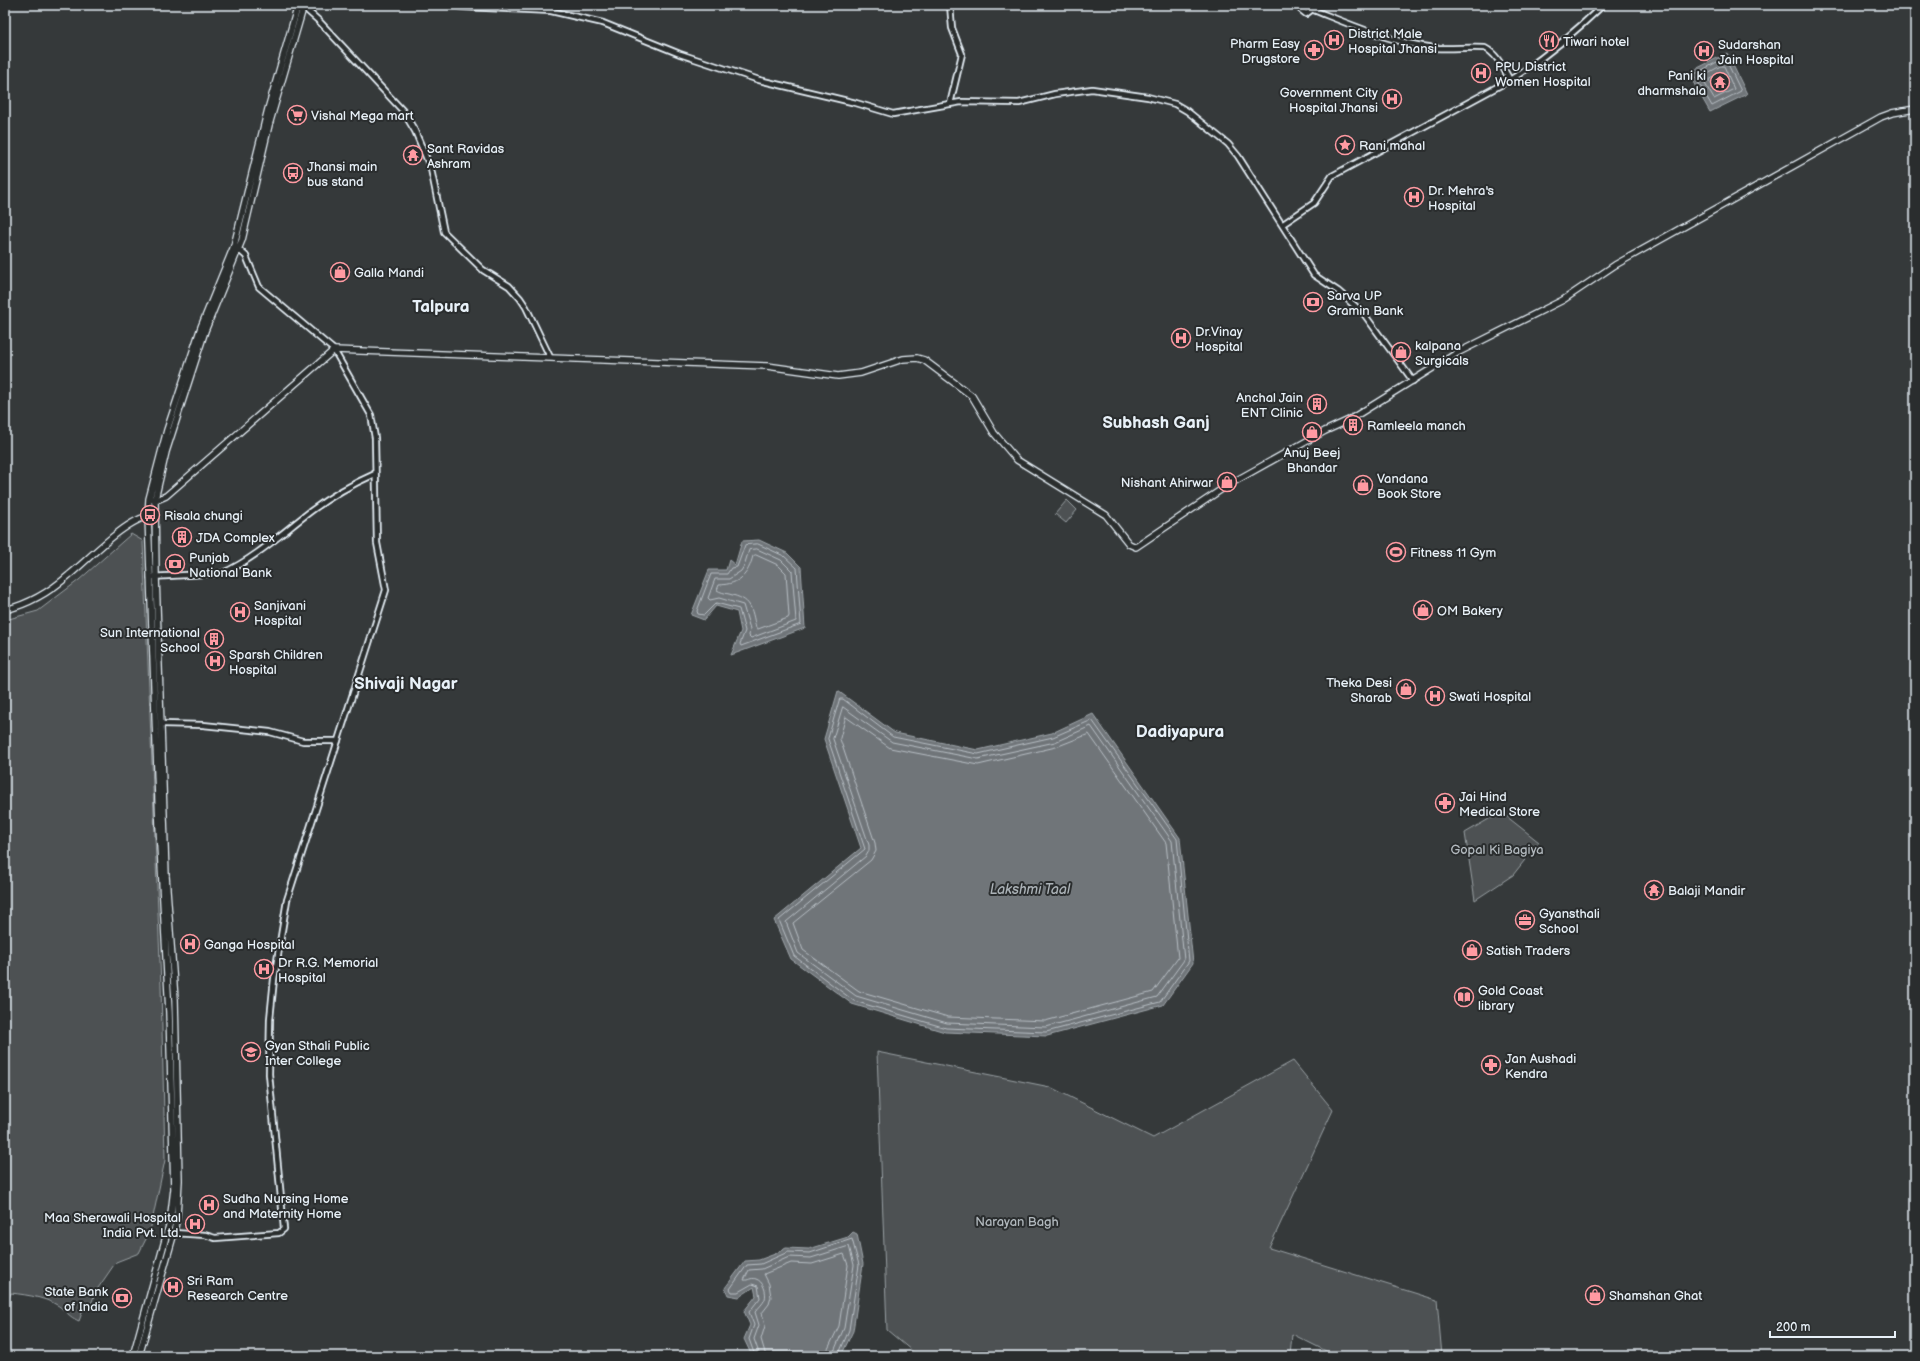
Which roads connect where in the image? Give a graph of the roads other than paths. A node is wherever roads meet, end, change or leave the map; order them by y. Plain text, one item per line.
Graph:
1 (302, 5) edge
2 (451, 5) edge
3 (950, 5) edge
4 (1302, 5) edge
5 (1603, 5) edge
6 (1310, 7) edge
7 (1510, 80) junction
8 (950, 104) junction
9 (1915, 109) edge
10 (1283, 224) junction
11 (237, 247) junction
12 (334, 350) junction
13 (550, 357) junction
14 (1413, 381) junction
15 (375, 474) junction
16 (152, 499) junction
17 (155, 515) junction
18 (148, 516) junction
19 (156, 576) junction
20 (150, 577) junction
21 (5, 610) edge
22 (162, 724) junction
23 (338, 741) junction
24 (174, 1233) junction
25 (133, 1356) edge
26 (139, 1356) edge

1 - 11 main road
1 - 13 street
2 - 8 street
3 - 8 street
4 - 6 street
5 - 7 street
6 - 7 street
7 - 10 street
8 - 10 street
9 - 14 main road
10 - 14 street
11 - 12 street
11 - 16 main road
12 - 13 main road
12 - 15 street
12 - 16 main road
13 - 14 main road
15 - 19 street
15 - 23 street
16 - 17 main road
16 - 18 main road
17 - 18 main road
17 - 19 main road
18 - 20 main road
18 - 21 main road
19 - 20 street
19 - 22 main road
20 - 25 main road
22 - 23 street
22 - 24 main road
23 - 24 street
24 - 26 main road

